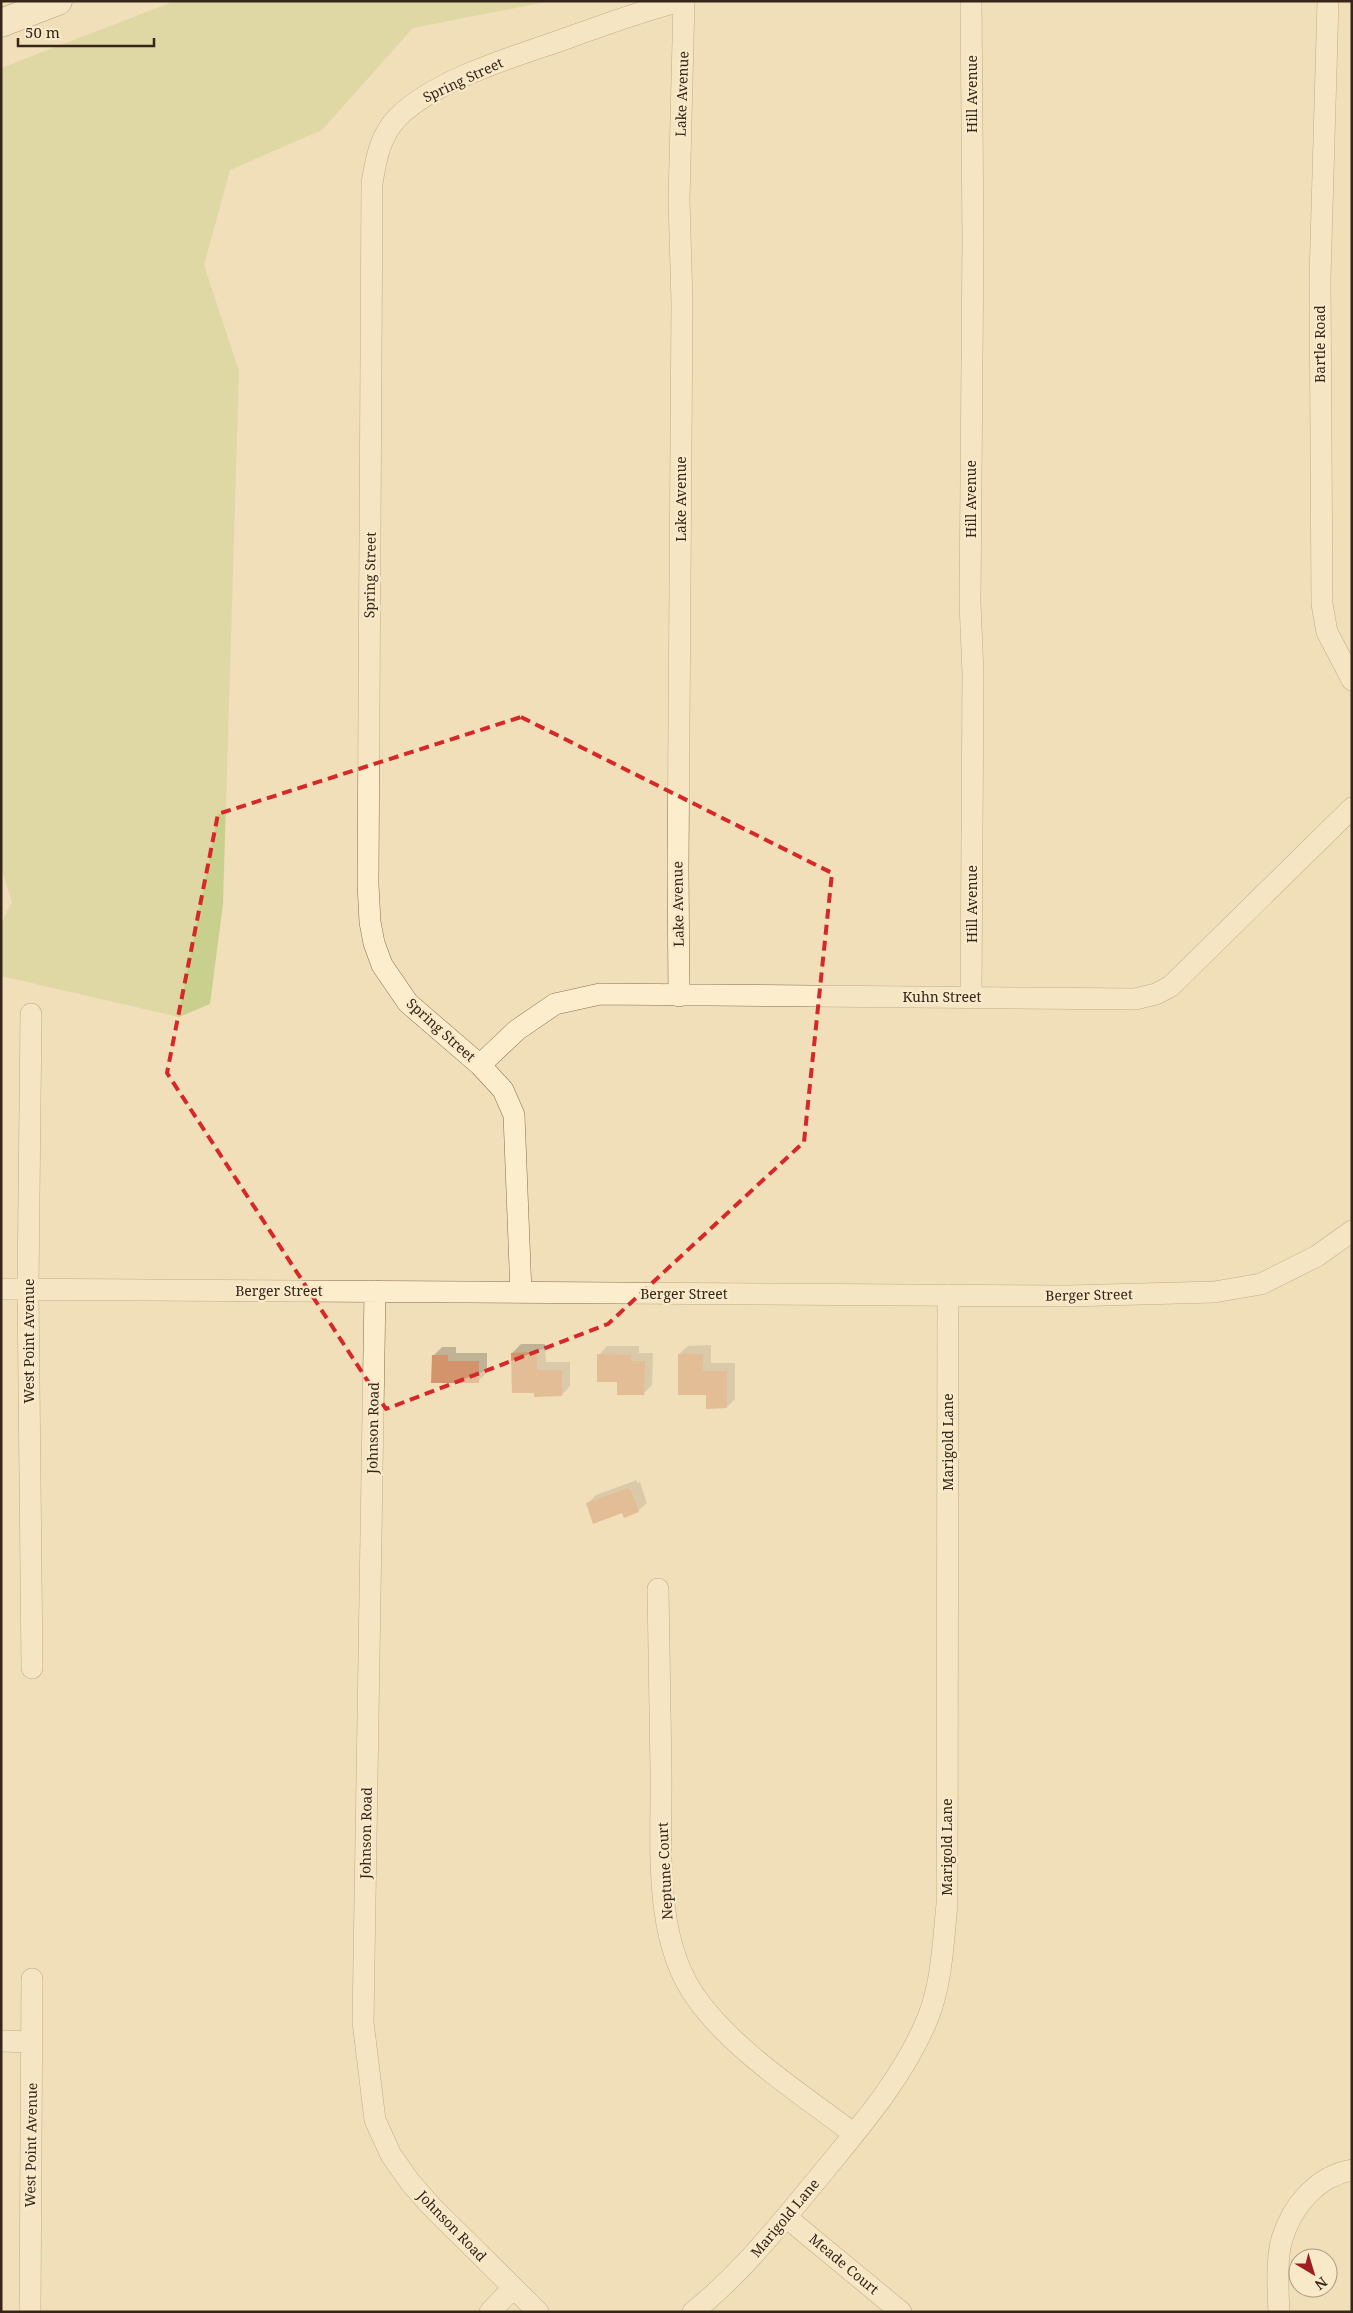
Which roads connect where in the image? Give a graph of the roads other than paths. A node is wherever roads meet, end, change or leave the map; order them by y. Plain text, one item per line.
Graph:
1 (58, 1) edge
2 (683, 1) edge
3 (971, 1) edge
4 (1328, 1) edge
5 (1, 22) edge
6 (1352, 680) edge
7 (1352, 808) edge
8 (679, 996) junction
9 (972, 997) junction
10 (31, 1014) dead end
11 (480, 1065) junction
12 (1352, 1231) edge
13 (1, 1289) edge
14 (28, 1289) junction
15 (375, 1291) junction
16 (521, 1293) junction
17 (948, 1295) junction
18 (658, 1589) dead end
19 (32, 1668) dead end
20 (32, 1979) dead end
21 (1, 2042) edge
22 (32, 2042) junction
23 (854, 2134) junction
24 (1352, 2170) edge
25 (786, 2217) junction
26 (513, 2288) junction
27 (30, 2312) edge
28 (490, 2312) edge
29 (538, 2312) edge
30 (693, 2312) edge
31 (901, 2312) edge
32 (1279, 2312) edge

1 - 5 main road
2 - 8 street, Lake Avenue
2 - 11 street, Spring Street
3 - 9 street, Hill Avenue
4 - 6 street, Bartle Road
7 - 9 street, Kuhn Street
8 - 9 street, Kuhn Street
8 - 11 street, Kuhn Street
10 - 14 street, West Point Avenue
11 - 16 street, Spring Street
12 - 17 street, Berger Street
13 - 14 street, Berger Street
14 - 15 street, Berger Street
14 - 19 street, West Point Avenue
15 - 16 street, Berger Street
15 - 26 street, Johnson Road
16 - 17 street, Berger Street
17 - 23 street, Marigold Lane
18 - 23 street, Neptune Court
20 - 22 street, West Point Avenue
21 - 22 street
22 - 27 street, West Point Avenue
23 - 25 street, Marigold Lane
24 - 32 street
25 - 30 street, Marigold Lane
25 - 31 street, Meade Court
26 - 28 street
26 - 29 street, Johnson Road

